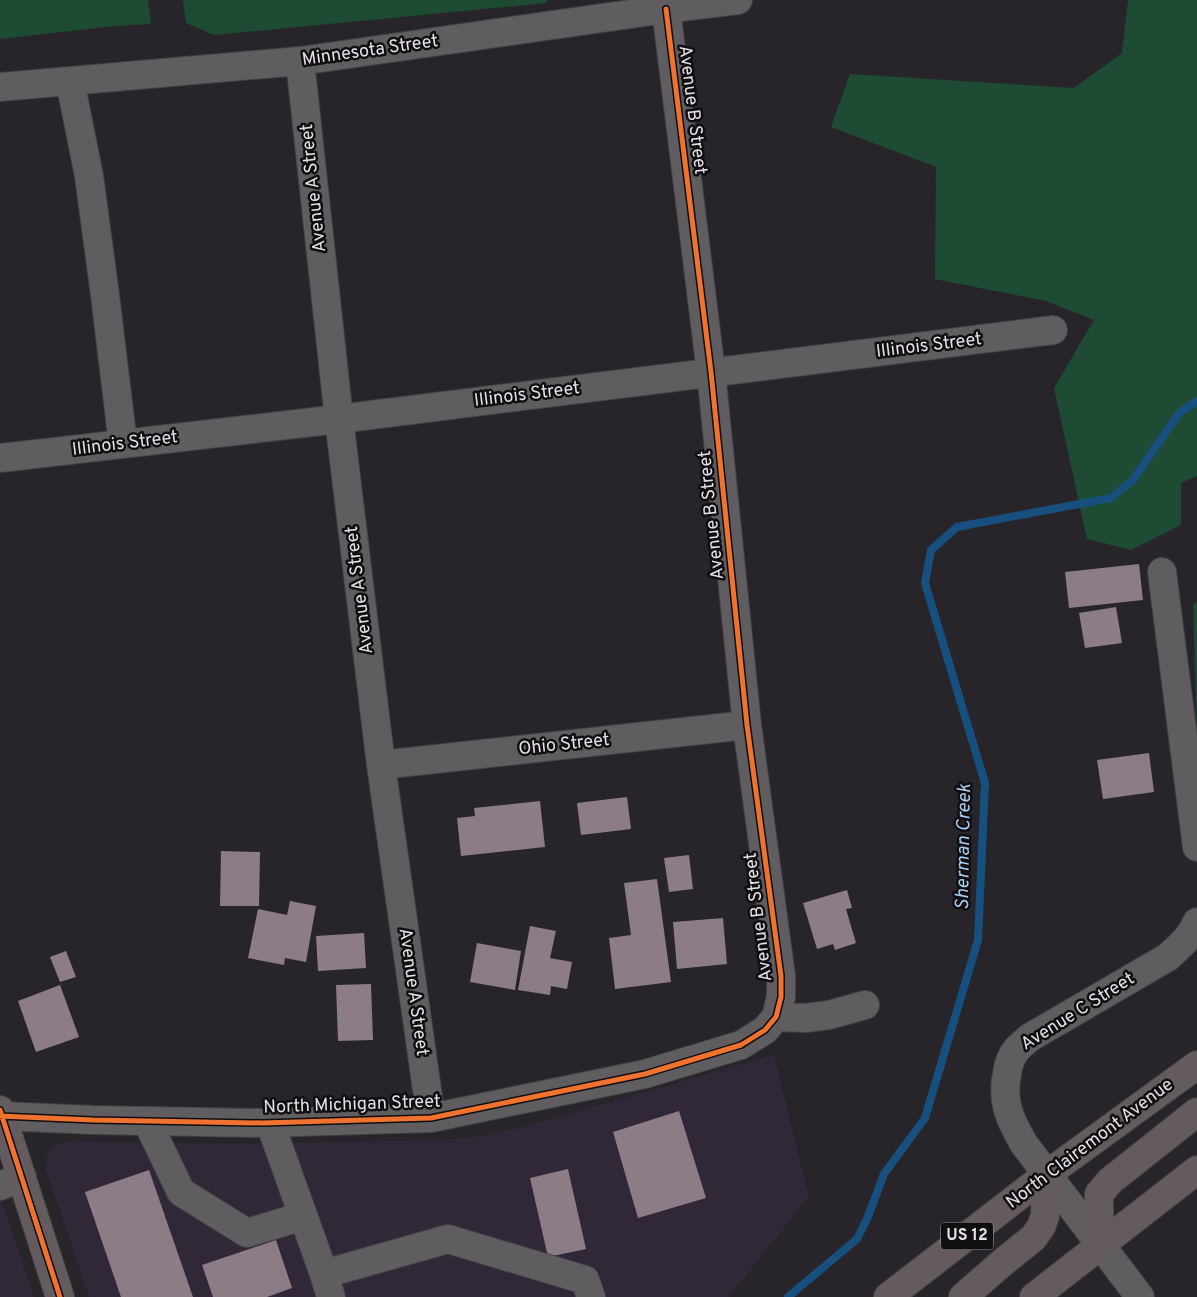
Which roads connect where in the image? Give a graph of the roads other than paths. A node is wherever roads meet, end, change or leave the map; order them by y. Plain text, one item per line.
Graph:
1 (738, 0) edge
2 (666, 9) junction
3 (300, 61) junction
4 (70, 81) junction
5 (0, 87) edge
6 (1053, 330) dead end
7 (711, 372) junction
8 (339, 419) junction
9 (123, 444) junction
10 (0, 458) edge
11 (1162, 572) dead end
12 (747, 725) junction
13 (381, 765) junction
14 (1197, 847) edge
15 (1197, 922) edge
16 (865, 1005) dead end
17 (776, 1017) junction
18 (1197, 1065) edge
19 (1197, 1112) edge
20 (1, 1114) edge
21 (431, 1118) junction
22 (147, 1121) junction
23 (270, 1123) junction
24 (1197, 1170) edge
25 (1046, 1175) junction
26 (11, 1181) edge
27 (303, 1216) junction
28 (1100, 1245) junction
29 (328, 1285) edge
30 (60, 1297) edge
31 (592, 1297) edge
32 (888, 1297) edge
33 (963, 1297) edge
34 (1034, 1297) edge
35 (1140, 1297) edge

1 - 2 street, Minnesota Street
2 - 3 street, Minnesota Street
2 - 7 street, Avenue B Street
3 - 4 street, Minnesota Street
3 - 8 street, Avenue A Street
4 - 5 street, Minnesota Street
4 - 9 street
6 - 7 street, Illinois Street
7 - 8 street, Illinois Street
7 - 12 street, Avenue B Street
8 - 9 street, Illinois Street
8 - 13 street, Avenue A Street
9 - 10 street, Illinois Street
11 - 14 street
12 - 13 street, Ohio Street
12 - 17 street, Avenue B Street
13 - 21 street, Avenue A Street
15 - 25 street, Avenue C Street
16 - 17 street
17 - 21 street, North Michigan Street
18 - 25 main road, North Clairemont Avenue / US 12
19 - 28 main road
20 - 22 street, North Michigan Street
20 - 26 main road
21 - 23 street, North Michigan Street
22 - 23 street, North Michigan Street
22 - 27 street
23 - 27 street
24 - 28 main road
25 - 28 street, Avenue C Street
25 - 32 main road, North Clairemont Avenue / US 12
25 - 33 main road
26 - 30 main road
27 - 29 street
28 - 34 main road
28 - 35 street, Avenue C Street
29 - 31 street

